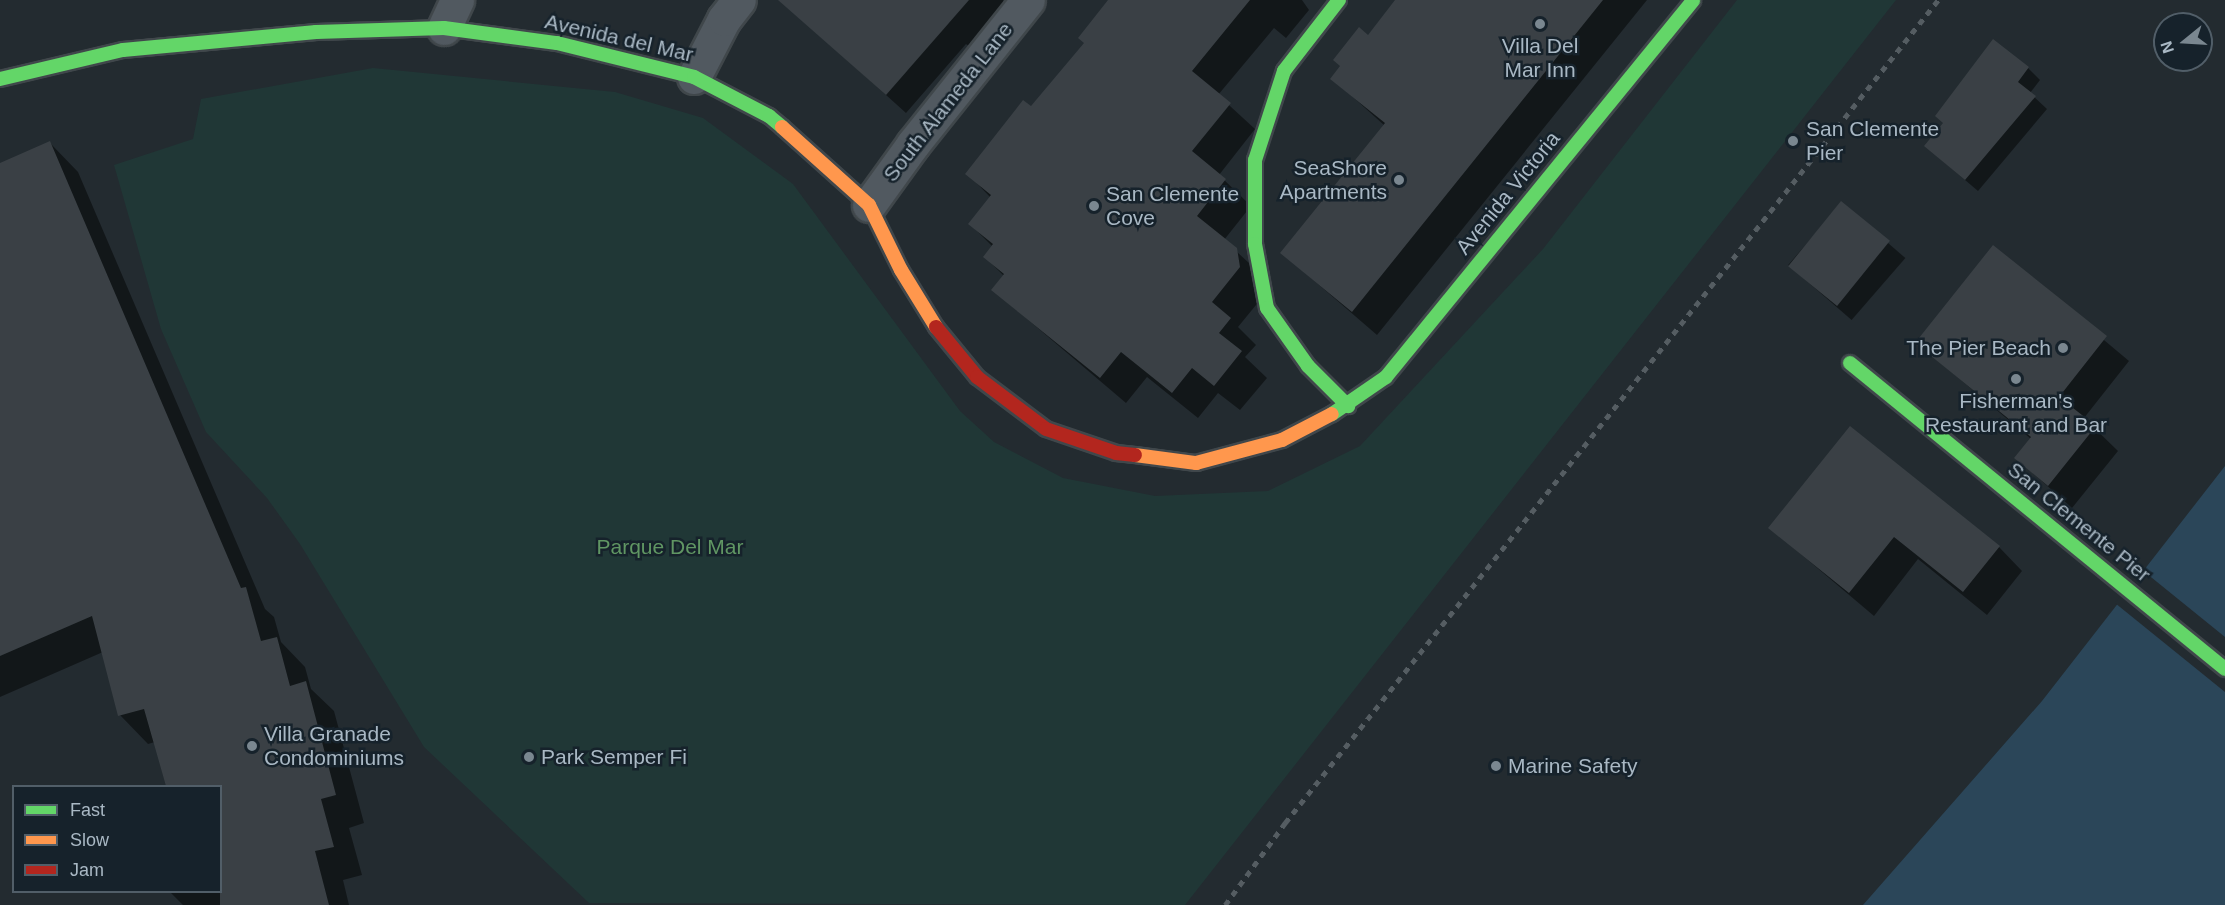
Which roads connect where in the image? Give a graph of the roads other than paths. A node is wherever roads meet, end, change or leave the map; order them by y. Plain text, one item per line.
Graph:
1 (739, 0) edge
2 (1028, 0) edge
3 (1339, 0) edge
4 (1693, 0) edge
5 (447, 9) edge
6 (694, 77) junction
7 (0, 79) edge
8 (869, 205) junction
9 (1850, 363) dead end
10 (1348, 406) junction
11 (2225, 669) edge

1 - 6 street
2 - 8 street, South Alameda Lane
3 - 10 main road
4 - 10 main road, Avenida Victoria
5 - 6 main road, Avenida del Mar
5 - 7 main road, Avenida del Mar
6 - 8 main road, Avenida del Mar
8 - 10 main road, Avenida del Mar
9 - 11 main road, San Clemente Pier

